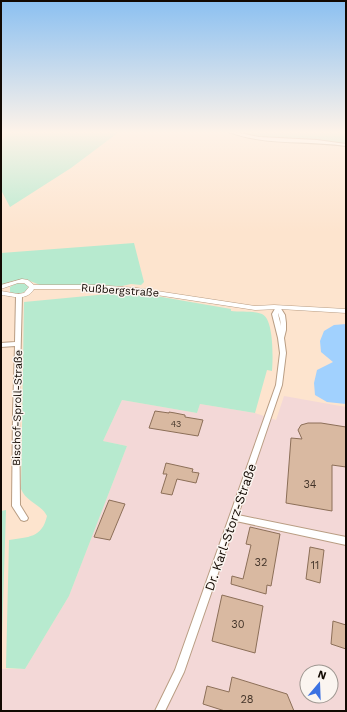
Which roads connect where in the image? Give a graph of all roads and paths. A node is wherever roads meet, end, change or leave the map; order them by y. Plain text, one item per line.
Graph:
1 (32, 287) junction
2 (4, 290) edge
3 (19, 296) junction
4 (278, 308) junction
5 (346, 311) edge
6 (18, 344) junction
7 (1, 345) edge
8 (233, 517) junction
9 (24, 518) dead end
10 (346, 541) edge
11 (160, 711) edge

1 - 2 street, Rußbergstraße
1 - 3 street
1 - 4 street, Rußbergstraße
2 - 3 street
3 - 6 street, Bischof-Sproll-Straße
4 - 5 street, Rußbergstraße
4 - 8 street, Dr. Karl-Storz-Straße
6 - 7 street
6 - 9 street, Bischof-Sproll-Straße
8 - 10 street
8 - 11 street, Dr. Karl-Storz-Straße

